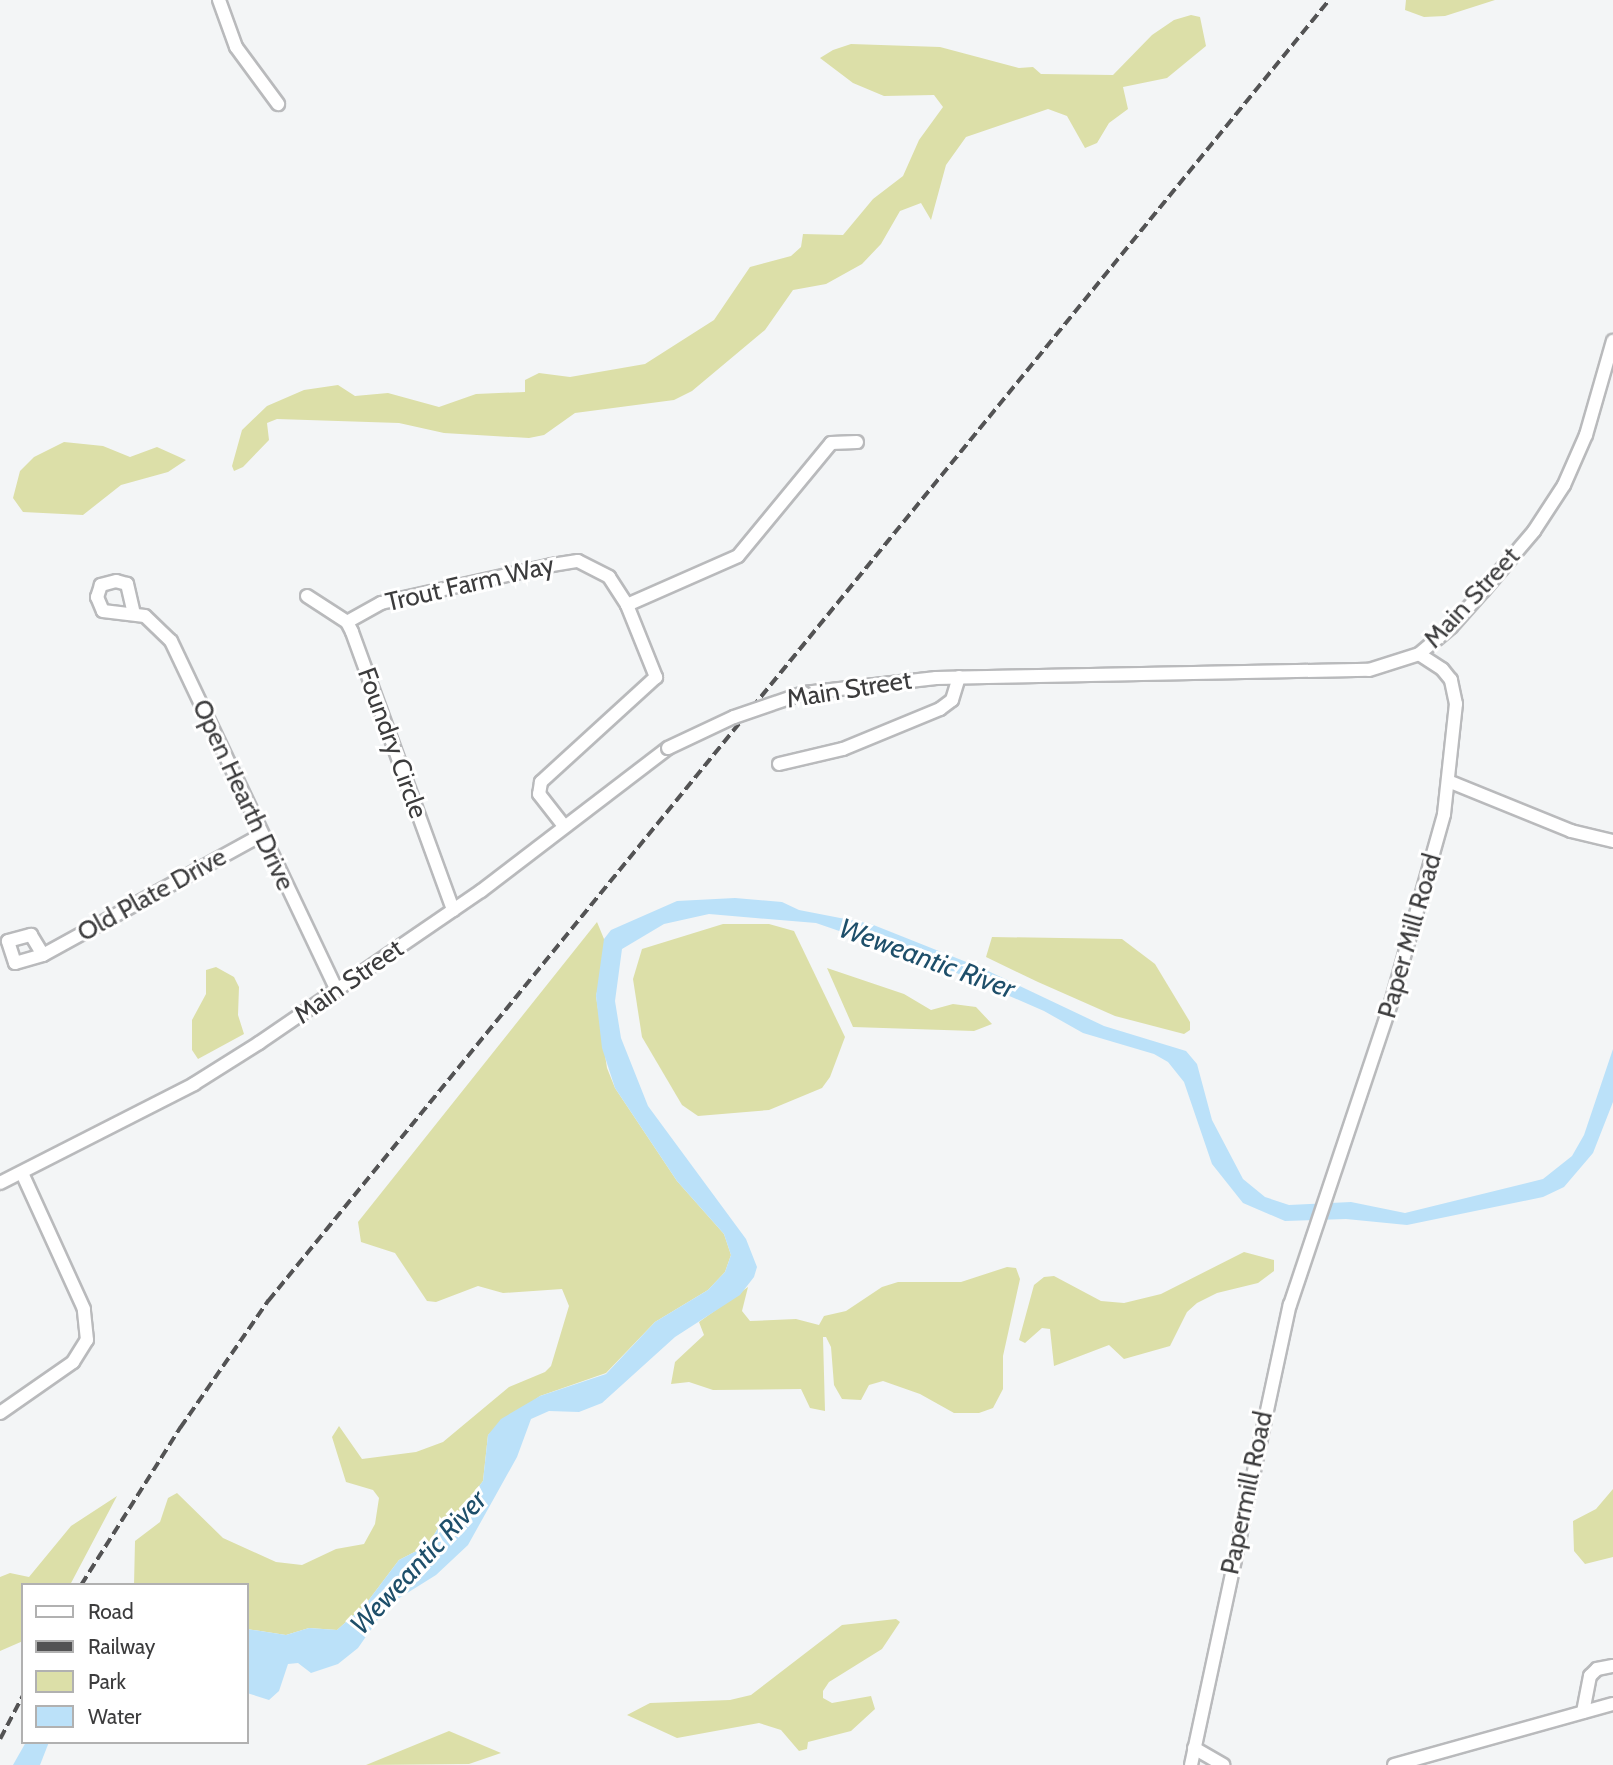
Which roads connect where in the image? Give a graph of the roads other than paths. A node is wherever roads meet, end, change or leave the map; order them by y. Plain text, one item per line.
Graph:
1 (219, 0) edge
2 (278, 104) dead end
3 (1613, 341) edge
4 (858, 442) dead end
5 (307, 596) dead end
6 (627, 605) junction
7 (135, 614) dead end
8 (347, 622) junction
9 (1419, 654) junction
10 (959, 677) junction
11 (779, 765) dead end
12 (1448, 781) junction
13 (564, 826) junction
14 (261, 835) junction
15 (1613, 841) edge
16 (453, 910) junction
17 (43, 955) dead end
18 (337, 992) junction
19 (22, 1173) junction
20 (0, 1183) edge
21 (1318, 1225) joint
22 (0, 1413) edge
23 (1613, 1666) edge
24 (1613, 1704) edge
25 (1583, 1712) junction
26 (1194, 1748) junction
27 (1191, 1765) edge
28 (1224, 1765) edge
29 (1394, 1765) edge

1 - 2 street
3 - 9 street, Main Street
4 - 6 street
5 - 8 street
6 - 8 street, Trout Farm Way
6 - 13 street, Trout Farm Way
7 - 14 street, Open Hearth Drive
8 - 16 street, Foundry Circle
9 - 10 street, Main Street
9 - 12 street, Paper Mill Road
10 - 11 street
10 - 13 street, Main Street, bridge
12 - 15 street
12 - 21 street, Paper Mill Road
13 - 16 street, Main Street
14 - 17 street, Old Plate Drive
14 - 18 street, Open Hearth Drive
16 - 18 street, Main Street
18 - 19 street, Main Street
19 - 20 street, Main Street
19 - 22 street
21 - 26 street, Papermill Road
23 - 25 street
24 - 25 street
25 - 29 street
26 - 27 street, Papermill Road
26 - 28 street

